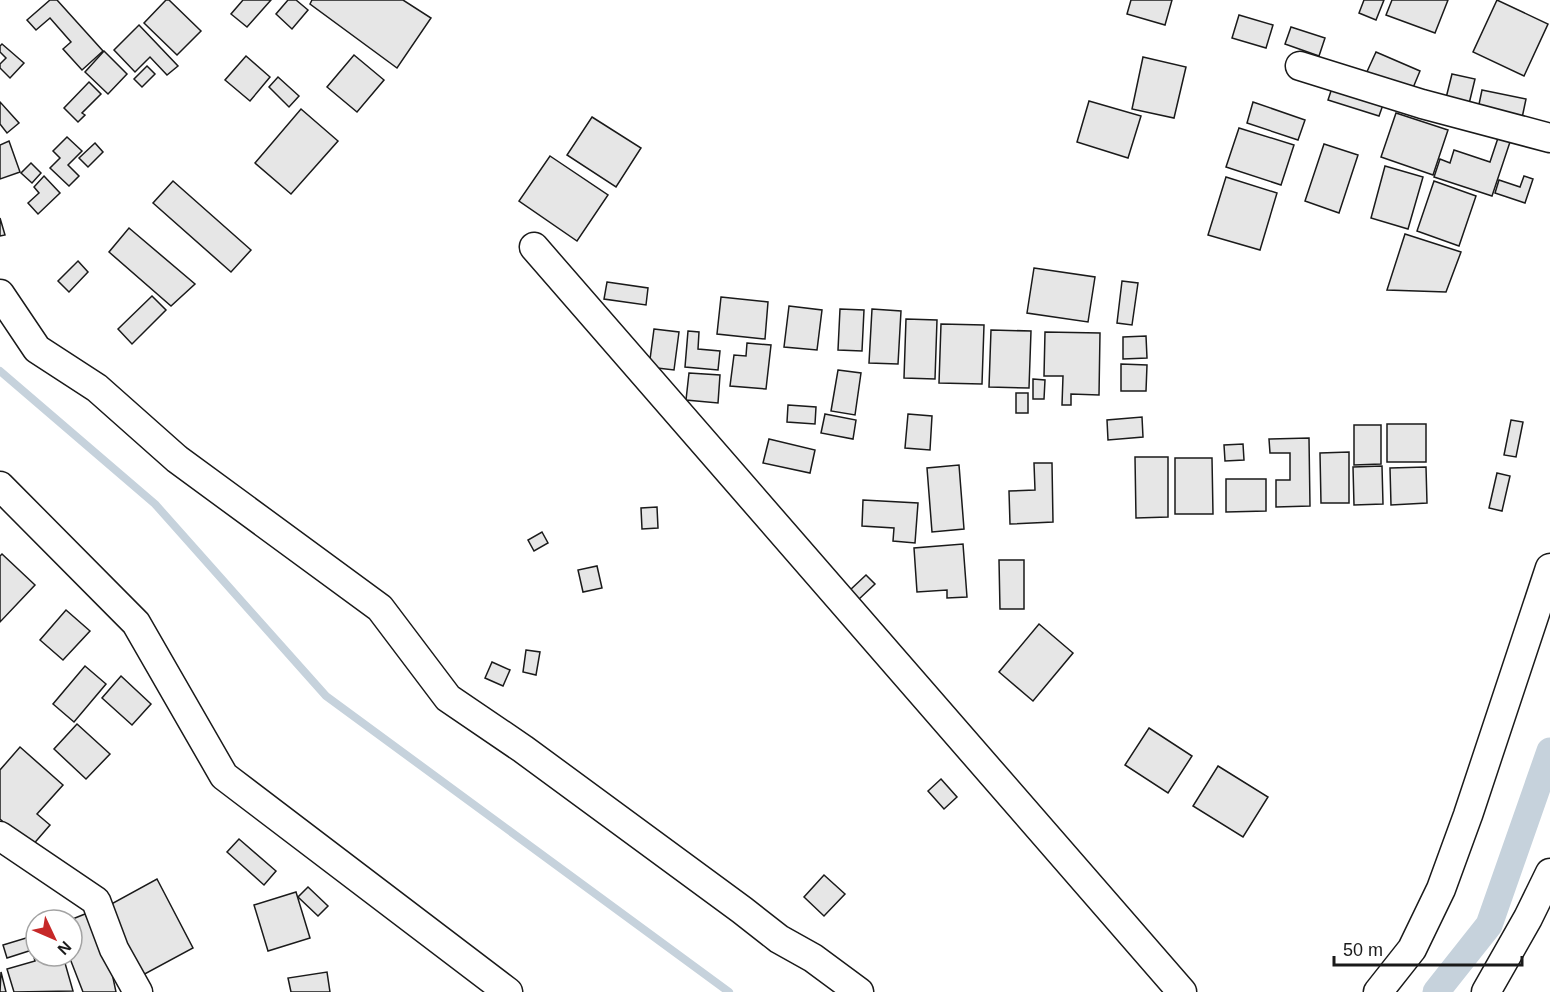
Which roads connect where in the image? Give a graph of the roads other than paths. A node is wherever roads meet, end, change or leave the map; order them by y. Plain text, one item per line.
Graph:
1 (1300, 66) dead end
2 (1550, 138) edge
3 (534, 247) dead end
4 (0, 294) edge
5 (0, 486) edge
6 (1550, 568) edge
7 (0, 836) edge
8 (1550, 873) edge
9 (138, 992) edge
10 (508, 992) edge
11 (859, 992) edge
12 (1182, 992) edge
13 (1378, 992) edge
14 (1486, 992) edge

1 - 2 street
3 - 12 street
4 - 11 street
5 - 10 street
6 - 13 street
7 - 9 street
8 - 14 street

